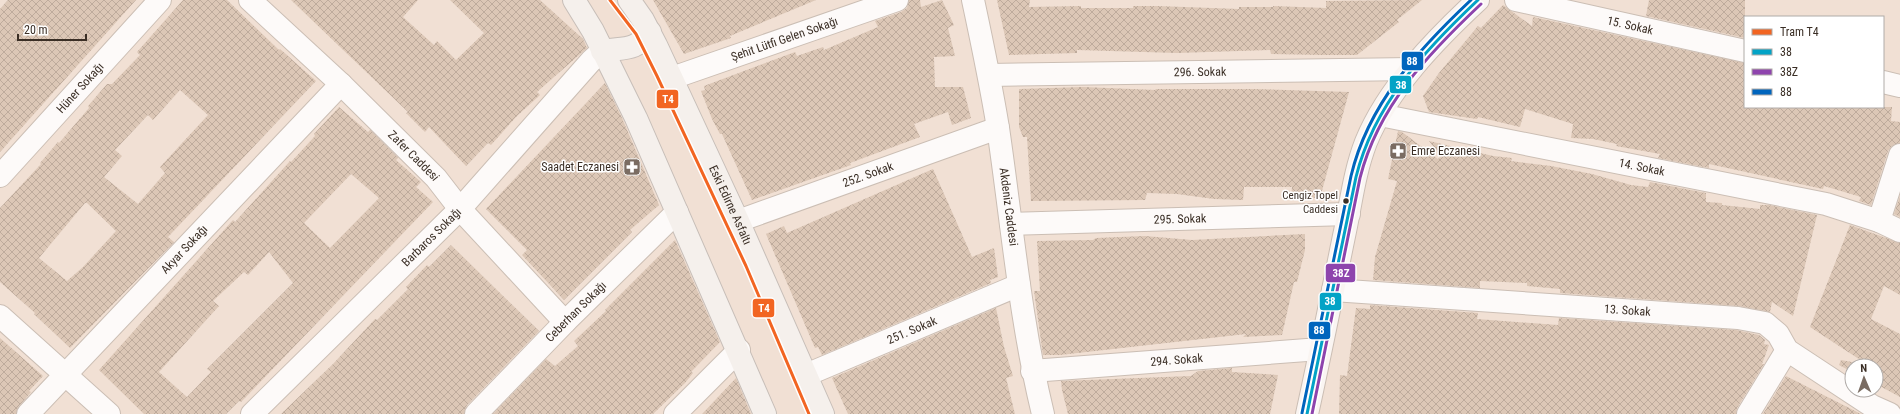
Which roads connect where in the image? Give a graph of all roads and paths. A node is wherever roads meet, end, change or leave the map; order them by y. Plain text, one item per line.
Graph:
1 (160, 0) edge
2 (250, 0) edge
3 (574, 0) edge
4 (629, 0) edge
5 (897, 0) edge
6 (973, 0) edge
7 (1478, 0) edge
8 (1516, 0) edge
9 (650, 32) junction
10 (602, 51) junction
11 (1744, 51) edge
12 (1411, 69) junction
13 (989, 76) junction
14 (672, 78) junction
15 (1884, 82) edge
16 (341, 84) junction
17 (1900, 86) edge
18 (1380, 115) junction
19 (998, 128) junction
20 (1900, 155) edge
21 (0, 176) edge
22 (460, 209) junction
23 (677, 212) junction
24 (1349, 214) junction
25 (738, 221) junction
26 (1879, 221) junction
27 (1011, 224) junction
28 (1900, 231) edge
29 (1018, 285) junction
30 (1333, 290) junction
31 (0, 316) edge
32 (565, 322) junction
33 (1320, 349) junction
34 (739, 350) junction
35 (1786, 350) junction
36 (1032, 371) junction
37 (65, 374) junction
38 (806, 375) junction
39 (28, 414) edge
40 (109, 414) edge
41 (252, 414) edge
42 (476, 414) edge
43 (675, 414) edge
44 (765, 414) edge
45 (823, 414) edge
46 (1043, 414) edge
47 (1307, 414) edge
48 (1748, 414) edge
49 (1890, 414) edge

1 - 21 street, Hüner Sokağı
2 - 16 street, Zafer Caddesi
3 - 10 main road
4 - 9 main road, Eski Edirne Asfaltı
5 - 14 street, Şehit Lütfi Gelen Sokağı
6 - 13 street, Akdeniz Caddesi
7 - 12 main road
8 - 11 street, 15. Sokak
9 - 10 main road
9 - 14 main road, Eski Edirne Asfaltı
10 - 22 street, Barbaros Sokağı
10 - 23 main road
12 - 13 street, 296. Sokak
12 - 18 main road
13 - 19 street, Akdeniz Caddesi
14 - 25 main road, Eski Edirne Asfaltı
15 - 17 street
16 - 22 street, Zafer Caddesi
16 - 37 street, Akyar Sokağı
18 - 24 main road
18 - 26 street, 14. Sokak
19 - 25 street, 252. Sokak
19 - 27 street, Akdeniz Caddesi
20 - 26 street
22 - 32 street, Zafer Caddesi
22 - 41 street, Barbaros Sokağı
23 - 32 street, Ceberhan Sokağı
23 - 34 main road
24 - 27 street, 295. Sokak
24 - 30 main road
25 - 38 main road, Eski Edirne Asfaltı
26 - 28 street, 14. Sokak
27 - 29 street, Akdeniz Caddesi
29 - 36 street, Akdeniz Caddesi
29 - 38 street, 251. Sokak
30 - 33 main road
30 - 35 street, 13. Sokak
31 - 37 street
32 - 42 street, Ceberhan Sokağı
33 - 36 street, 294. Sokak
33 - 47 main road
34 - 43 street
34 - 44 main road
35 - 48 street
35 - 49 street, 13. Sokak
36 - 46 street, Akdeniz Caddesi
37 - 39 street, Akyar Sokağı
37 - 40 street
38 - 45 main road, Eski Edirne Asfaltı

